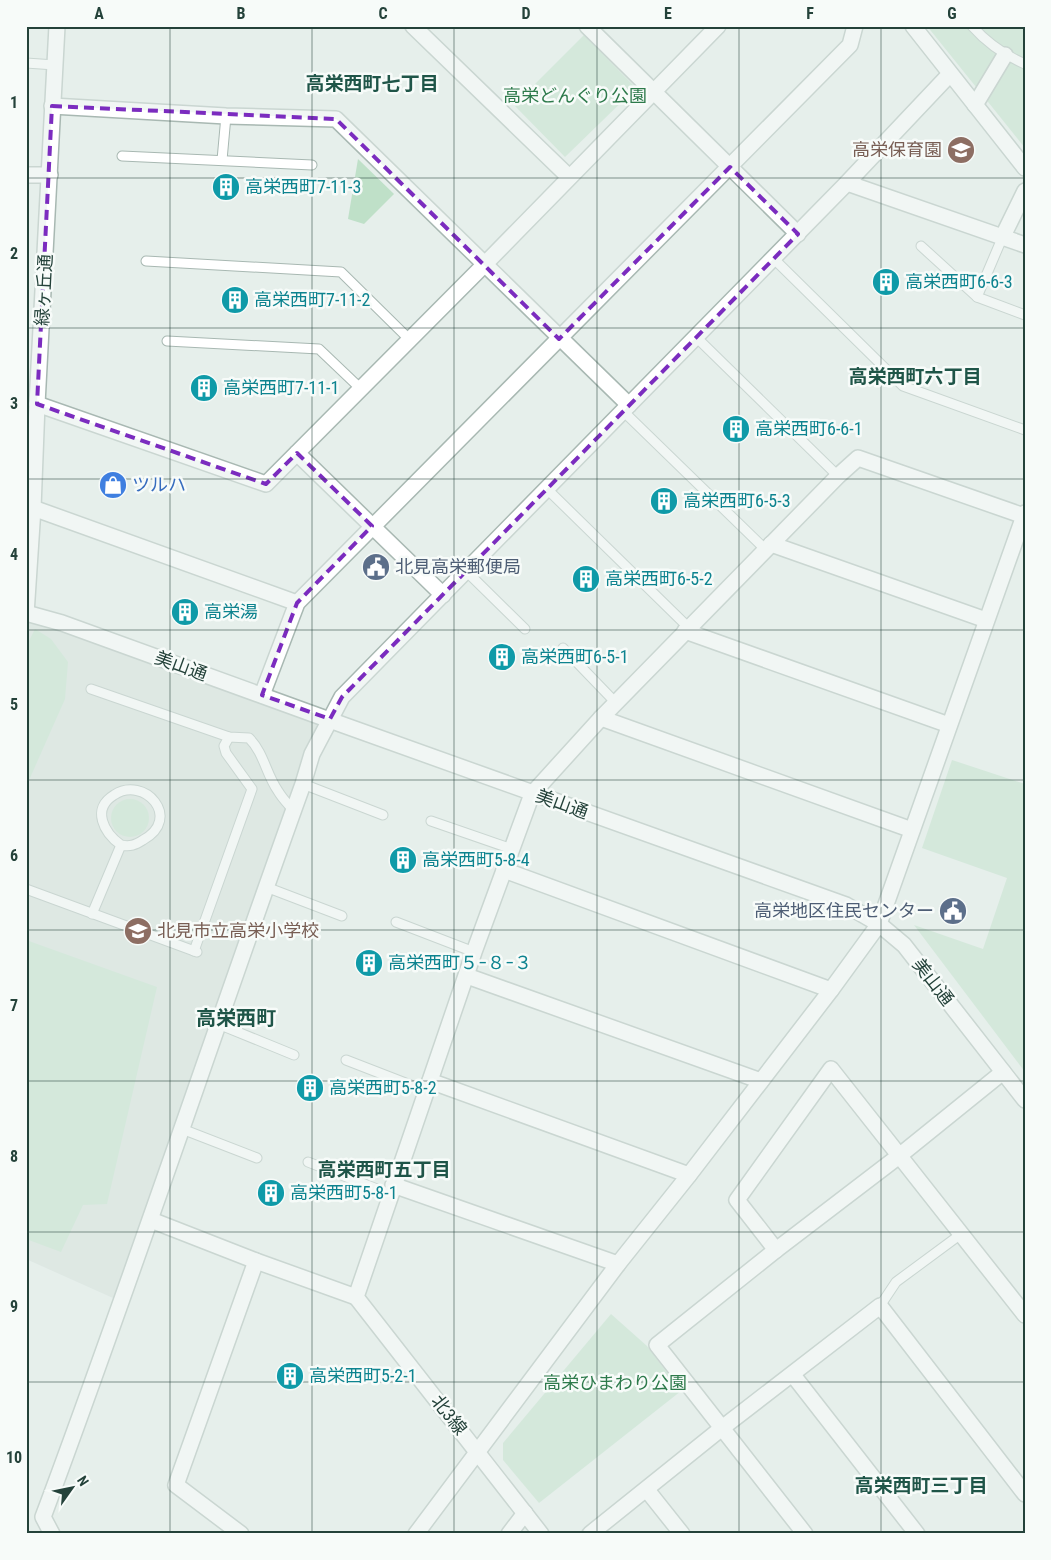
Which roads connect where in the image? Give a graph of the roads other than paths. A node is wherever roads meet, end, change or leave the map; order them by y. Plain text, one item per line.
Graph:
1 (57, 26) edge
2 (414, 26) edge
3 (587, 26) edge
4 (718, 26) edge
5 (855, 26) edge
6 (914, 26) edge
7 (972, 26) edge
8 (1005, 55) junction
9 (26, 63) edge
10 (1025, 64) edge
11 (54, 65) junction
12 (950, 74) junction
13 (653, 92) junction
14 (975, 105) junction
15 (52, 106) junction
16 (226, 116) junction
17 (122, 156) dead end
18 (222, 160) junction
19 (312, 165) dead end
20 (730, 167) junction
21 (1025, 168) edge
22 (26, 174) edge
23 (50, 175) junction
24 (570, 177) junction
25 (847, 183) junction
26 (1025, 191) edge
27 (798, 234) junction
28 (1003, 236) junction
29 (1025, 245) edge
30 (921, 246) dead end
31 (773, 258) junction
32 (146, 261) dead end
33 (485, 264) junction
34 (977, 297) junction
35 (1025, 315) edge
36 (696, 337) junction
37 (559, 339) junction
38 (410, 340) junction
39 (167, 341) dead end
40 (33, 383) edge
41 (361, 389) junction
42 (37, 404) junction
43 (626, 408) junction
44 (1025, 430) edge
45 (297, 453) junction
46 (838, 476) junction
47 (30, 480) edge
48 (547, 489) junction
49 (33, 508) junction
50 (1024, 515) edge
51 (372, 526) junction
52 (768, 547) junction
53 (466, 571) junction
54 (443, 595) junction
55 (297, 604) junction
56 (26, 613) edge
57 (986, 620) junction
58 (525, 629) dead end
59 (687, 630) junction
60 (563, 648) dead end
61 (91, 689) dead end
62 (262, 695) junction
63 (616, 703) junction
64 (601, 718) junction
65 (330, 719) junction
66 (949, 725) junction
67 (229, 737) junction
68 (303, 784) junction
69 (532, 794) junction
70 (293, 810) junction
71 (383, 816) dead end
72 (431, 821) dead end
73 (912, 830) junction
74 (121, 845) junction
75 (512, 849) junction
76 (504, 870) junction
77 (266, 887) junction
78 (26, 890) edge
79 (92, 914) junction
80 (342, 916) dead end
81 (396, 922) dead end
82 (879, 924) junction
83 (474, 952) junction
84 (467, 976) junction
85 (831, 990) junction
86 (218, 1024) junction
87 (294, 1055) dead end
88 (346, 1060) dead end
89 (1003, 1072) junction
90 (761, 1081) junction
91 (428, 1086) junction
92 (1025, 1100) edge
93 (182, 1129) junction
94 (900, 1156) junction
95 (257, 1158) dead end
96 (308, 1162) dead end
97 (689, 1175) junction
98 (392, 1189) junction
99 (151, 1220) junction
100 (961, 1234) junction
101 (776, 1250) junction
102 (256, 1261) junction
103 (618, 1264) junction
104 (356, 1297) junction
105 (880, 1306) junction
106 (1025, 1315) edge
107 (793, 1375) junction
108 (722, 1428) junction
109 (478, 1452) junction
110 (647, 1490) junction
111 (1025, 1494) edge
112 (525, 1513) junction
113 (52, 1534) edge
114 (241, 1534) edge
115 (416, 1534) edge
116 (509, 1534) edge
117 (541, 1534) edge
118 (590, 1534) edge
119 (682, 1534) edge
120 (805, 1534) edge
121 (917, 1534) edge

1 - 11 street, 緑ヶ丘通
2 - 24 street
3 - 13 street
4 - 13 street
5 - 20 street
6 - 12 street
7 - 8 lane
8 - 10 lane
8 - 14 street
9 - 11 lane
11 - 15 street, 緑ヶ丘通
12 - 14 street
12 - 25 street
13 - 20 street
13 - 24 street
14 - 21 street
15 - 16 street
15 - 23 street, 緑ヶ丘通
16 - 18 lane
16 - 33 street
17 - 18 lane
18 - 19 lane
20 - 27 street
20 - 37 street
22 - 23 street
23 - 40 street, 緑ヶ丘通
24 - 33 street
25 - 27 street
25 - 28 street
26 - 28 street
27 - 31 street
28 - 29 street
28 - 34 lane
30 - 34 lane
31 - 36 street
31 - 44 lane
32 - 38 lane
33 - 37 street
33 - 38 street
34 - 35 lane
36 - 43 street
36 - 46 lane
37 - 43 street
37 - 51 street
38 - 41 street
39 - 41 lane
40 - 42 street, 緑ヶ丘通
41 - 45 street
42 - 45 street
42 - 47 street, 緑ヶ丘通
43 - 48 street
43 - 52 lane
45 - 51 street
46 - 50 street
46 - 52 street
47 - 49 street, 緑ヶ丘通
48 - 53 street
48 - 59 lane
49 - 55 street
49 - 56 street, 緑ヶ丘通
50 - 57 street
51 - 54 street
51 - 55 street
52 - 57 street
52 - 59 street
53 - 54 street
53 - 58 lane
54 - 65 street
55 - 62 street
56 - 62 street, 美山通
57 - 66 street
59 - 63 street
59 - 66 street
60 - 63 lane
61 - 67 lane
62 - 65 street, 美山通
63 - 64 street
64 - 69 street
64 - 73 street
65 - 68 street
65 - 69 street, 美山通
66 - 73 street
67 - 70 lane
67 - 79 lane
68 - 70 street
68 - 71 lane
69 - 75 street
69 - 82 street, 美山通
70 - 77 street
72 - 75 lane
73 - 82 street
74 - 74 lane
74 - 79 lane
75 - 76 street
76 - 83 street
76 - 85 street
77 - 80 lane
77 - 86 street
78 - 79 lane
81 - 83 lane
82 - 85 street
82 - 89 street, 美山通
83 - 84 street
84 - 90 street
84 - 91 street
85 - 90 street
86 - 87 lane
86 - 93 street
88 - 91 lane
89 - 92 street, 美山通
89 - 94 street
90 - 97 street
91 - 97 street
91 - 98 street
93 - 95 lane
93 - 99 street
94 - 100 street
94 - 101 street
94 - 101 street
96 - 98 lane
97 - 103 street
98 - 103 street
98 - 104 street
99 - 102 street
99 - 113 street
100 - 105 lane
100 - 106 street
101 - 108 street
102 - 104 street
102 - 114 street
103 - 109 street
104 - 109 street, 北3線
105 - 107 street
105 - 111 street
107 - 108 street
107 - 121 street
108 - 110 street
108 - 120 street
109 - 112 street, 北3線
109 - 115 street
110 - 118 street
110 - 119 street
112 - 116 street
112 - 117 street, 北3線

